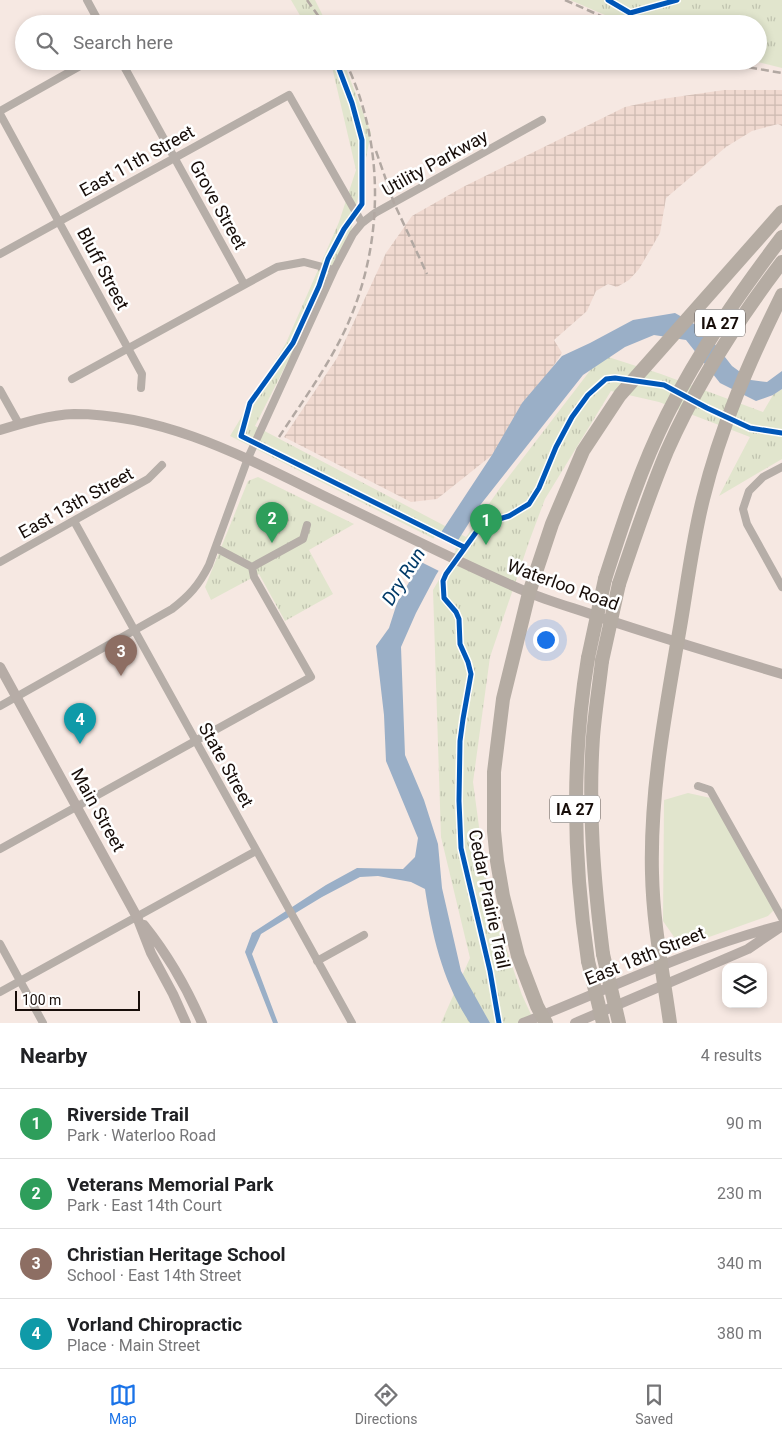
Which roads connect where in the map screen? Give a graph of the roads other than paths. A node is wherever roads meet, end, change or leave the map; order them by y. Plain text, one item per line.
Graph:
1 (87, 0) edge
2 (95, 15) edge
3 (74, 70) edge
4 (126, 70) edge
5 (0, 113) edge
6 (542, 120) dead end
7 (175, 158) junction
8 (782, 212) edge
9 (60, 221) junction
10 (362, 223) junction
11 (782, 237) edge
12 (0, 254) edge
13 (782, 262) edge
14 (334, 270) junction
15 (244, 284) junction
16 (782, 295) edge
17 (128, 348) junction
18 (72, 380) dead end
19 (141, 388) dead end
20 (0, 390) edge
21 (19, 424) junction
22 (0, 430) edge
23 (248, 458) junction
24 (162, 465) dead end
25 (782, 466) edge
26 (74, 521) junction
27 (307, 525) dead end
28 (216, 548) junction
29 (0, 562) edge
30 (252, 567) junction
31 (782, 587) edge
32 (529, 593) junction
33 (134, 630) junction
34 (677, 643) junction
35 (0, 667) edge
36 (782, 674) edge
37 (16, 697) junction
38 (0, 706) edge
39 (195, 741) junction
40 (698, 786) dead end
41 (77, 807) junction
42 (0, 849) edge
43 (256, 851) junction
44 (138, 917) junction
45 (782, 918) edge
46 (782, 926) edge
47 (364, 935) dead end
48 (0, 944) edge
49 (318, 961) junction
50 (661, 965) junction
51 (20, 981) junction
52 (664, 985) junction
53 (0, 992) edge
54 (544, 1019) edge
55 (43, 1023) edge
56 (186, 1023) edge
57 (202, 1023) edge
58 (352, 1023) edge
59 (523, 1023) edge
60 (575, 1023) edge
61 (603, 1023) edge
62 (619, 1023) edge
63 (670, 1023) edge

1 - 2 street
3 - 5 street
4 - 7 street, Grove Street
5 - 9 street, Bluff Street
6 - 10 street, Utility Parkway
7 - 9 street, East 11th Street
7 - 10 street, East 11th Street
7 - 15 street, Grove Street
8 - 32 highway
9 - 12 street, East 11th Street
9 - 17 street, Bluff Street
10 - 14 street, Utility Parkway
11 - 61 highway, IA 27, bridge
13 - 62 highway, IA 27, bridge
14 - 15 street
14 - 23 street, Utility Parkway
15 - 17 street
16 - 34 highway
17 - 18 street
17 - 19 street, Bluff Street
20 - 21 street
21 - 22 main road, Waterloo Road
21 - 23 main road, Waterloo Road
23 - 28 street, Utility Parkway
23 - 32 main road, Waterloo Road
24 - 26 street, East 13th Street
25 - 31 street
26 - 29 street, East 13th Street
26 - 33 street, State Street
27 - 30 street
28 - 30 street
28 - 33 street, Utility Parkway
30 - 39 street
32 - 34 main road, Waterloo Road
32 - 54 highway
33 - 37 street, Utility Parkway
33 - 39 street, State Street
34 - 36 main road, Waterloo Road
34 - 50 highway
35 - 37 main road, Main Street
37 - 38 street, Utility Parkway
37 - 41 main road, Main Street
39 - 41 street
39 - 43 street, State Street
40 - 45 street
41 - 42 street
41 - 44 main road, Main Street
43 - 44 street
43 - 49 street, State Street
44 - 51 street
44 - 56 main road, Main Street
44 - 57 main road, Main Street
46 - 50 main road, East 18th Street
46 - 52 main road, East 18th Street
47 - 49 street
48 - 51 street
49 - 58 street, State Street
50 - 52 highway
50 - 54 main road, East 18th Street
51 - 53 street
51 - 55 street
52 - 60 main road, East 18th Street
52 - 63 highway
54 - 59 main road, East 18th Street

